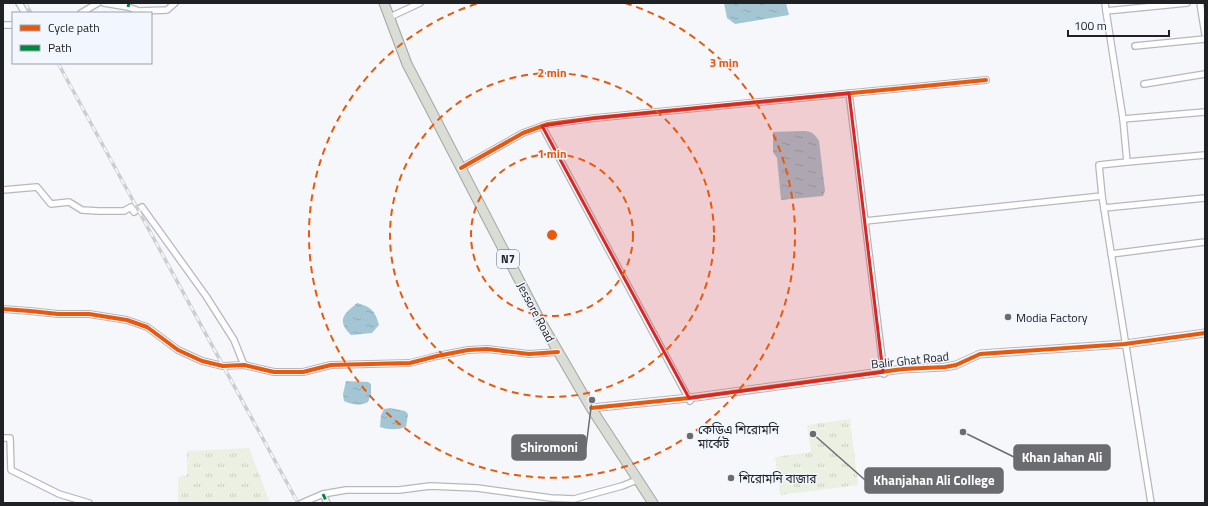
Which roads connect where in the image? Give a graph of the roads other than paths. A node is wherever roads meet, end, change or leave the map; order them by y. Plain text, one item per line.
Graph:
1 (19, 3) edge
2 (98, 3) edge
3 (104, 3) edge
4 (175, 3) edge
5 (384, 3) edge
6 (420, 3) edge
7 (1105, 3) edge
8 (1187, 3) edge
9 (1200, 3) edge
10 (128, 5) edge
11 (1106, 11) junction
12 (24, 12) edge
13 (83, 12) edge
14 (390, 17) junction
15 (1205, 32) edge
16 (1205, 39) edge
17 (1135, 46) dead end
18 (1205, 74) edge
19 (986, 80) dead end
20 (1144, 84) dead end
21 (849, 93) junction
22 (1205, 112) edge
23 (1123, 119) junction
24 (542, 126) junction
25 (1205, 155) edge
26 (1127, 162) junction
27 (462, 168) junction
28 (3, 190) edge
29 (1102, 196) junction
30 (1205, 198) edge
31 (1104, 208) junction
32 (865, 221) junction
33 (1205, 242) edge
34 (1111, 254) junction
35 (3, 309) edge
36 (1205, 335) edge
37 (1125, 345) junction
38 (558, 352) junction
39 (244, 365) junction
40 (883, 373) junction
41 (689, 399) junction
42 (592, 409) junction
43 (3, 438) edge
44 (637, 480) junction
45 (323, 494) junction
46 (89, 503) edge
47 (302, 503) edge
48 (327, 503) edge
49 (654, 503) edge
50 (1151, 503) edge

1 - 12 street
2 - 13 street
3 - 10 street
4 - 10 street
5 - 14 highway, Jessore Road / N7
6 - 14 street
7 - 11 street
8 - 11 street
9 - 15 street
11 - 23 street
14 - 27 highway, Jessore Road / N7
16 - 17 street
18 - 20 street
19 - 21 street
21 - 24 street
21 - 32 street
22 - 23 street
23 - 26 street
24 - 27 street
24 - 41 street
25 - 26 street
26 - 29 street
27 - 38 highway, Jessore Road / N7
28 - 39 street
29 - 31 street
29 - 32 street
30 - 31 street
31 - 34 street
32 - 40 street
33 - 34 street
34 - 37 street
35 - 39 street
36 - 37 street, Balir Ghat Road
37 - 40 street, Balir Ghat Road
37 - 50 street
38 - 39 street
38 - 42 highway, Jessore Road / N7
40 - 41 street, Balir Ghat Road
41 - 42 street, Balir Ghat Road
42 - 44 highway, Jessore Road / N7
43 - 46 street
44 - 45 street
44 - 49 highway, Jessore Road / N7
45 - 47 street
45 - 48 street

